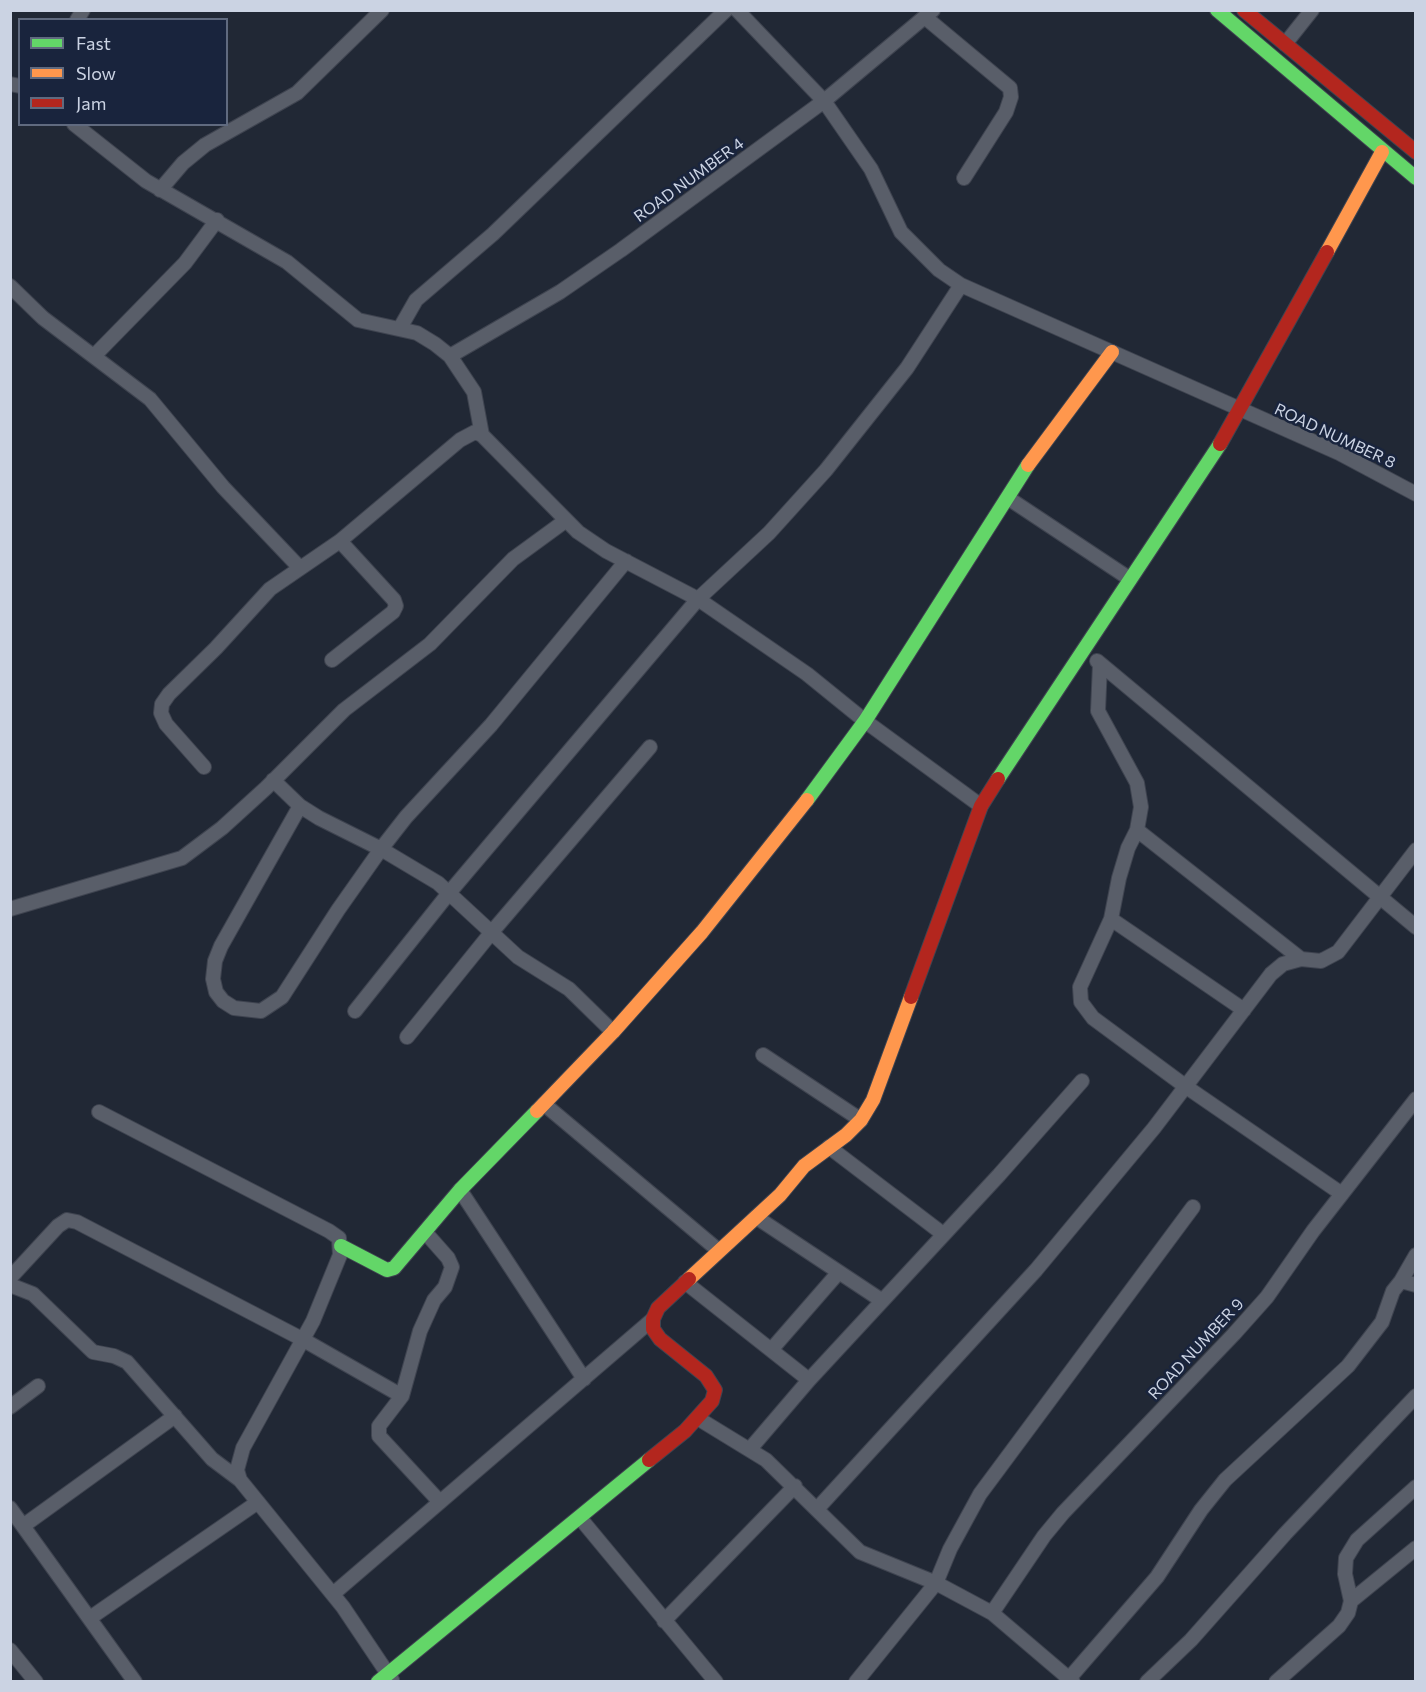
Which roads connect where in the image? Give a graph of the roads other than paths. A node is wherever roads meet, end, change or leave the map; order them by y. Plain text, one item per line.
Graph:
1 (382, 10) edge
2 (726, 10) edge
3 (737, 10) edge
4 (1217, 10) edge
5 (1244, 10) edge
6 (1312, 10) edge
7 (930, 14) edge
8 (1285, 44) junction
9 (825, 101) junction
10 (77, 126) edge
11 (1382, 152) junction
12 (1416, 152) edge
13 (964, 178) dead end
14 (1416, 178) edge
15 (160, 190) junction
16 (217, 220) junction
17 (961, 285) junction
18 (10, 286) edge
19 (400, 328) junction
20 (1112, 352) junction
21 (94, 356) junction
22 (450, 356) junction
23 (1239, 411) junction
24 (482, 435) junction
25 (1416, 494) edge
26 (1008, 498) junction
27 (566, 521) junction
28 (340, 541) junction
29 (626, 561) junction
30 (300, 568) junction
31 (1130, 579) junction
32 (698, 599) junction
33 (1083, 650) junction
34 (332, 660) dead end
35 (1100, 664) junction
36 (865, 721) junction
37 (650, 747) dead end
38 (204, 766) dead end
39 (273, 780) junction
40 (300, 806) junction
41 (981, 806) junction
42 (1137, 830) junction
43 (381, 849) junction
44 (1416, 850) edge
45 (449, 893) junction
46 (1378, 898) junction
47 (10, 909) edge
48 (1111, 919) junction
49 (1416, 927) edge
50 (491, 933) junction
51 (1301, 959) junction
52 (1244, 1010) junction
53 (355, 1011) dead end
54 (613, 1032) junction
55 (407, 1037) dead end
56 (763, 1055) dead end
57 (1082, 1081) dead end
58 (1185, 1086) junction
59 (1416, 1099) edge
60 (544, 1104) junction
61 (99, 1112) dead end
62 (861, 1120) junction
63 (828, 1147) junction
64 (460, 1190) junction
65 (1342, 1194) junction
66 (1193, 1207) dead end
67 (756, 1217) junction
68 (425, 1232) junction
69 (943, 1234) junction
70 (341, 1246) junction
71 (718, 1250) junction
72 (1416, 1255) edge
73 (839, 1272) junction
74 (10, 1278) edge
75 (1401, 1281) junction
76 (685, 1282) junction
77 (10, 1285) edge
78 (1416, 1285) edge
79 (881, 1300) junction
80 (653, 1319) junction
81 (302, 1339) junction
82 (771, 1350) junction
83 (584, 1378) junction
84 (809, 1380) junction
85 (38, 1386) dead end
86 (402, 1396) junction
87 (1416, 1396) edge
88 (10, 1407) edge
89 (175, 1416) junction
90 (699, 1419) junction
91 (750, 1449) junction
92 (240, 1480) junction
93 (795, 1486) junction
94 (1416, 1487) edge
95 (440, 1502) junction
96 (258, 1503) junction
97 (10, 1508) edge
98 (817, 1509) junction
99 (579, 1518) junction
100 (23, 1526) junction
101 (1416, 1548) edge
102 (936, 1583) junction
103 (333, 1594) junction
104 (1351, 1601) junction
105 (992, 1613) junction
106 (90, 1618) junction
107 (664, 1621) junction
108 (10, 1650) edge
109 (387, 1679) edge
110 (1069, 1680) edge
111 (36, 1682) edge
112 (135, 1682) edge
113 (716, 1682) edge
114 (856, 1682) edge
115 (1147, 1682) edge
116 (1276, 1682) edge

1 - 15 street
2 - 19 street
3 - 9 street, ROAD NUMBER 8
4 - 11 main road
5 - 8 main road
6 - 8 street
7 - 9 street, ROAD NUMBER 4
7 - 13 street
8 - 12 main road
9 - 17 street, ROAD NUMBER 8
9 - 22 street, ROAD NUMBER 4
10 - 15 street
11 - 14 main road
11 - 23 main road
15 - 16 street
16 - 19 street
16 - 21 street
17 - 20 street, ROAD NUMBER 8
17 - 32 street
18 - 21 street
19 - 22 street
20 - 23 street, ROAD NUMBER 8
20 - 26 main road
21 - 30 street
22 - 24 street
23 - 25 street, ROAD NUMBER 8
23 - 31 main road
24 - 27 street
24 - 28 street
26 - 31 street
26 - 36 main road
27 - 29 street
27 - 39 street
28 - 30 street
28 - 34 street
29 - 32 street
29 - 43 street
30 - 38 street
31 - 33 main road
32 - 36 street
32 - 45 street
33 - 35 street
33 - 41 main road
35 - 42 street
35 - 46 street
36 - 41 street
36 - 54 main road
37 - 50 street
39 - 40 street
39 - 47 street
40 - 43 street
40 - 43 street
41 - 62 main road
42 - 48 street
42 - 51 street
43 - 45 street
44 - 46 street
45 - 50 street
45 - 53 street
46 - 49 street
46 - 51 street
48 - 52 street
48 - 58 street
50 - 54 street
50 - 55 street
51 - 52 street
52 - 58 street
54 - 60 main road
56 - 62 street
57 - 69 street
58 - 65 street
58 - 98 street
59 - 65 street, ROAD NUMBER 9
60 - 64 main road
60 - 71 street
61 - 70 street
62 - 63 main road
63 - 67 main road
63 - 69 street
64 - 68 main road
64 - 83 street
65 - 105 street, ROAD NUMBER 9
66 - 102 street
67 - 71 main road
67 - 73 street
68 - 70 main road
68 - 86 street
69 - 79 street
70 - 81 street
71 - 76 main road
72 - 75 street
73 - 79 street
73 - 82 street
74 - 81 street
75 - 78 street
75 - 110 street
76 - 80 main road
76 - 82 street
77 - 89 street
79 - 84 street
80 - 83 street
80 - 90 main road
81 - 86 street
81 - 92 street
82 - 84 street
83 - 95 street
84 - 91 street
85 - 88 street
86 - 95 street
87 - 115 street
89 - 92 street
89 - 100 street
90 - 91 street
90 - 99 main road
91 - 93 street
92 - 96 street
93 - 98 street
93 - 107 street
94 - 104 street
95 - 103 street
96 - 103 street
96 - 106 street
97 - 100 street
98 - 102 street
99 - 107 street
99 - 109 main road
100 - 106 street
101 - 104 street
102 - 105 street
102 - 114 street
103 - 109 street
104 - 116 street
105 - 110 street
106 - 112 street
107 - 113 street
108 - 111 street

